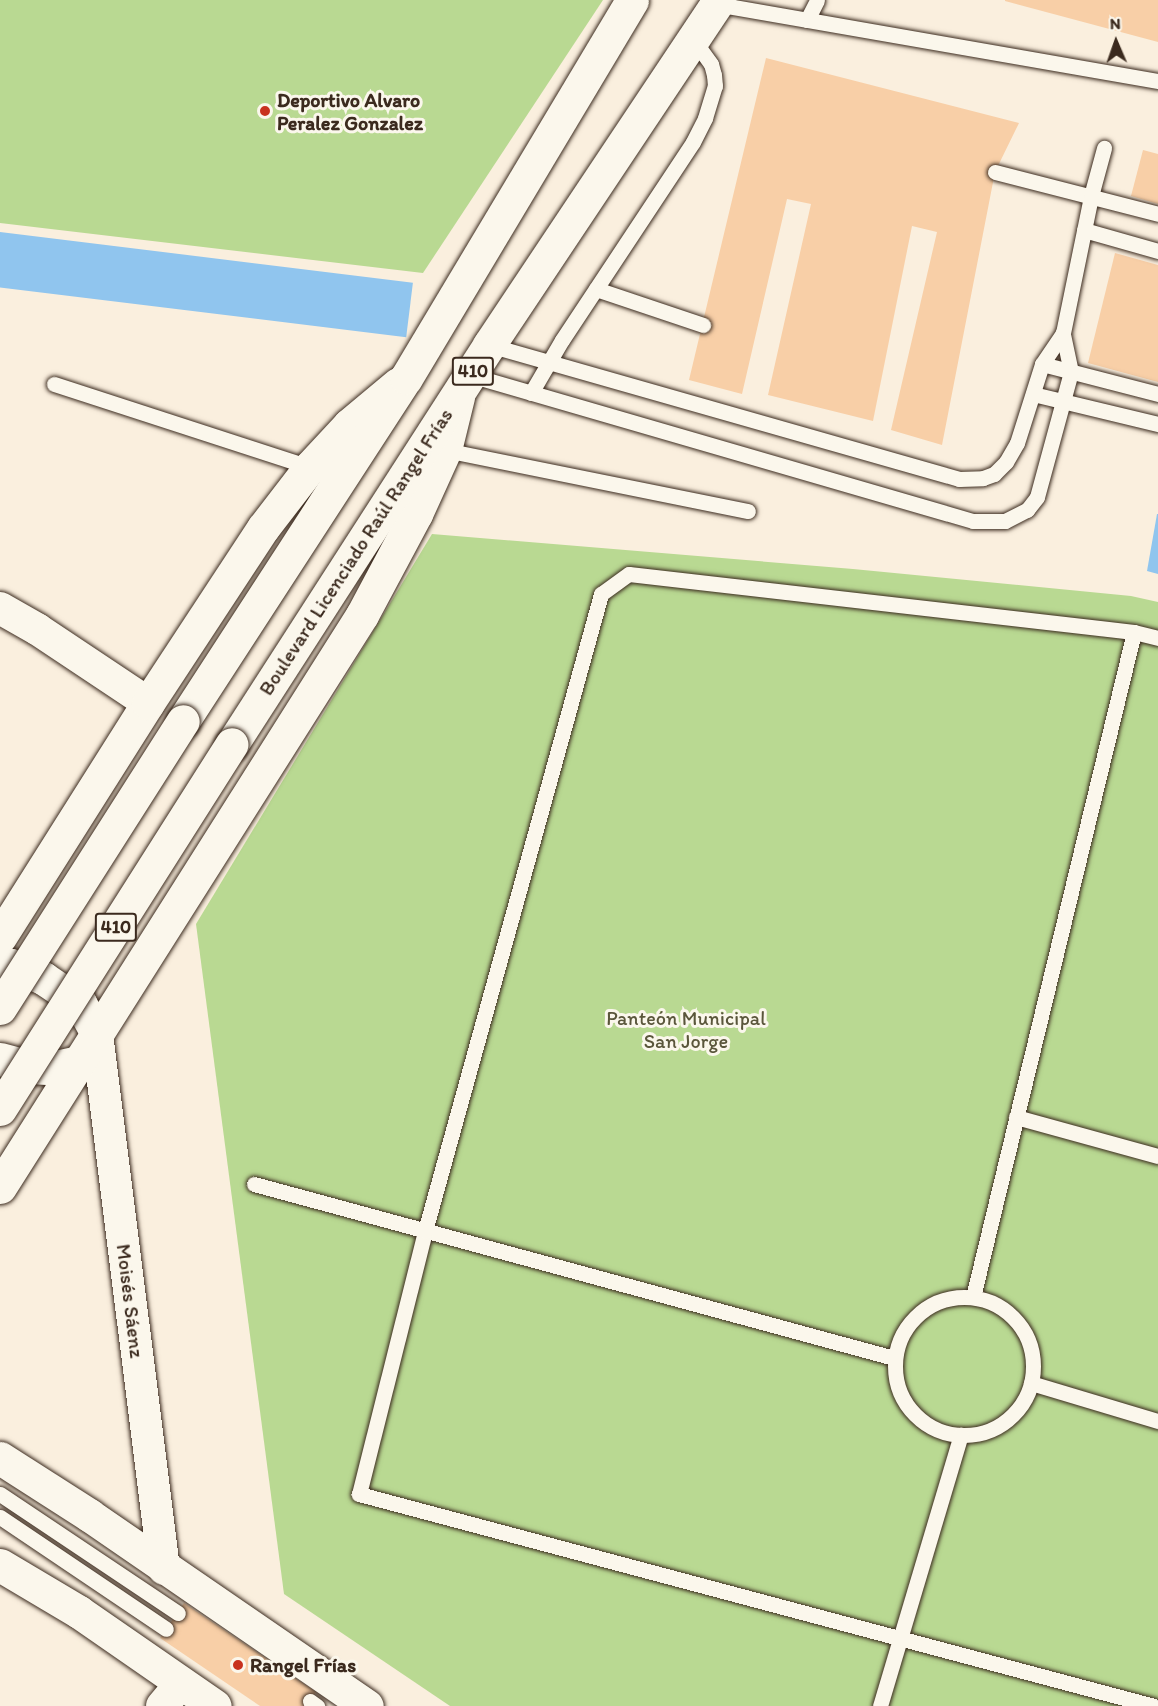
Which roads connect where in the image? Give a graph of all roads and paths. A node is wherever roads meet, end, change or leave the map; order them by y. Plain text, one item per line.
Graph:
1 (632, 0) edge
2 (817, 0) edge
3 (717, 2) edge
4 (807, 20) junction
5 (693, 39) junction
6 (1158, 81) edge
7 (1104, 148) dead end
8 (995, 172) dead end
9 (1091, 196) junction
10 (1158, 214) edge
11 (1084, 230) junction
12 (1158, 250) edge
13 (596, 289) junction
14 (703, 325) dead end
15 (1063, 333) junction
16 (489, 345) junction
17 (549, 363) junction
18 (1042, 364) junction
19 (1071, 372) junction
20 (406, 378) junction
21 (54, 384) dead end
22 (464, 385) junction
23 (531, 393) junction
24 (1033, 394) junction
25 (1158, 394) edge
26 (1064, 401) junction
27 (1158, 424) edge
28 (445, 450) junction
29 (310, 467) junction
30 (748, 512) dead end
31 (0, 608) edge
32 (1134, 632) junction
33 (1158, 638) edge
34 (148, 703) junction
35 (0, 937) edge
36 (0, 965) edge
37 (0, 1008) edge
38 (97, 1034) junction
39 (0, 1059) edge
40 (79, 1062) junction
41 (0, 1109) edge
42 (1016, 1117) junction
43 (1158, 1156) edge
44 (254, 1184) dead end
45 (0, 1187) edge
46 (425, 1231) junction
47 (973, 1297) junction
48 (894, 1358) junction
49 (1031, 1383) junction
50 (1158, 1421) edge
51 (961, 1435) junction
52 (0, 1458) edge
53 (0, 1494) edge
54 (0, 1517) edge
55 (0, 1565) edge
56 (164, 1569) junction
57 (178, 1613) dead end
58 (166, 1629) dead end
59 (900, 1638) junction
60 (171, 1694) edge
61 (215, 1706) edge
62 (367, 1706) edge
63 (880, 1706) edge
64 (1154, 1706) edge

1 - 20 main road, 410
2 - 4 lane
3 - 4 lane
3 - 5 main road, Boulevard Licenciado Raúl Rangel Frías / 410
4 - 6 lane
5 - 13 lane
5 - 16 main road, Boulevard Licenciado Raúl Rangel Frías / 410
7 - 9 lane
8 - 9 lane
9 - 10 lane
9 - 11 lane
11 - 12 lane
11 - 15 lane
13 - 14 lane
13 - 17 lane
15 - 18 lane
15 - 19 lane
16 - 17 lane
16 - 22 main road, Boulevard Licenciado Raúl Rangel Frías / 410
17 - 23 lane
17 - 24 lane
18 - 19 lane
18 - 24 lane
19 - 25 lane
19 - 26 lane
20 - 29 main road
20 - 37 main road, 410, bridge
21 - 29 lane
22 - 23 lane
22 - 28 main road
22 - 41 main road, Boulevard Licenciado Raúl Rangel Frías / 410, bridge
23 - 26 lane
24 - 26 lane
26 - 27 lane
28 - 30 lane
28 - 38 main road
29 - 34 main road
31 - 34 street
32 - 33 lane
32 - 42 lane
32 - 46 lane
34 - 35 main road
36 - 38 main road
38 - 40 main road
38 - 56 street, Moisés Sáenz
39 - 40 main road
40 - 45 main road
42 - 43 lane
42 - 47 lane
44 - 46 lane
46 - 48 lane
46 - 59 lane
47 - 48 lane
47 - 49 lane
48 - 51 lane
49 - 50 lane
49 - 51 lane
51 - 59 lane
52 - 56 main road
53 - 57 lane
54 - 58 lane
55 - 60 main road
56 - 62 main road
59 - 63 lane
59 - 64 lane
60 - 61 main road

